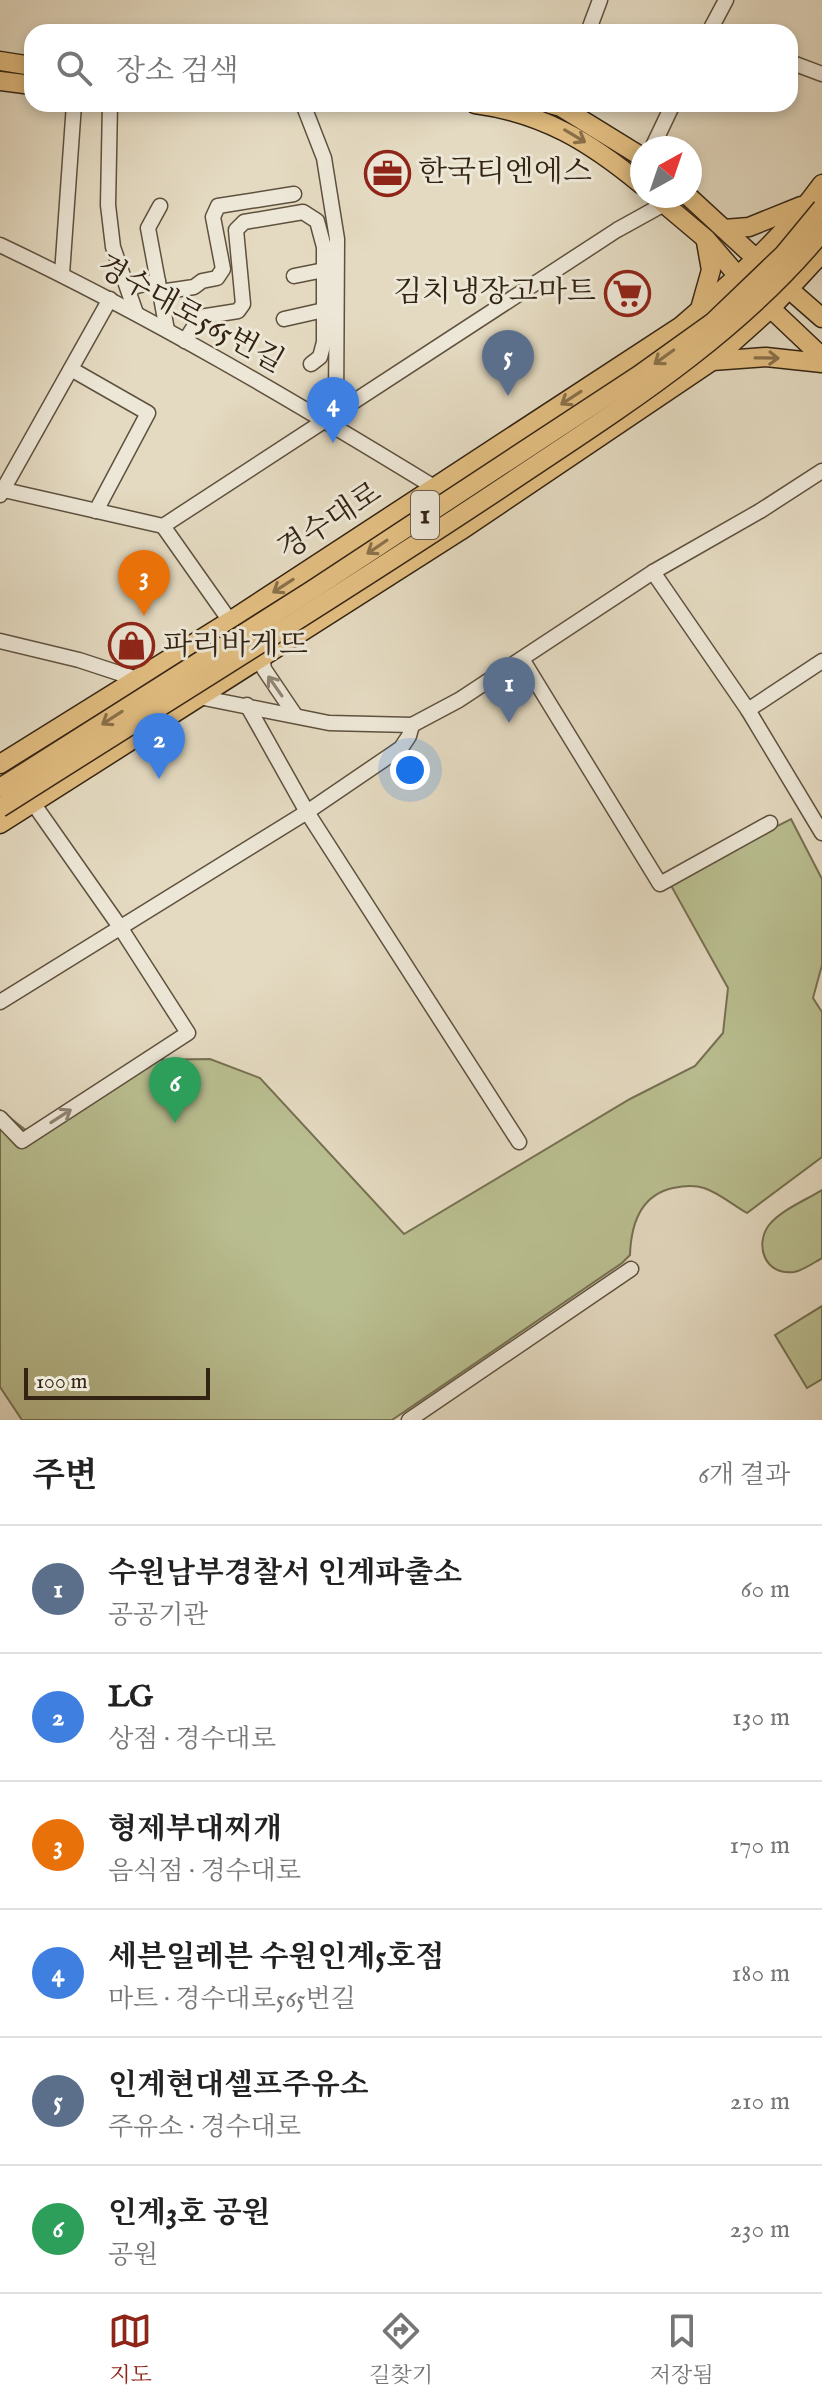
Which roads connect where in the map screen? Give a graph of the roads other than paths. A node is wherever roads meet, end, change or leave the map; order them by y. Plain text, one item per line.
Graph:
1 (600, 0) edge
2 (726, 0) edge
3 (591, 24) edge
4 (713, 24) edge
5 (0, 61) edge
6 (24, 65) edge
7 (798, 65) edge
8 (822, 74) edge
9 (0, 81) edge
10 (24, 84) edge
11 (73, 112) edge
12 (110, 112) edge
13 (306, 112) edge
14 (518, 112) edge
15 (568, 112) edge
16 (669, 112) edge
17 (658, 136) edge
18 (630, 150) edge
19 (630, 175) edge
20 (822, 184) edge
21 (294, 194) dead end
22 (160, 206) dead end
23 (815, 206) edge
24 (649, 208) edge
25 (669, 208) edge
26 (701, 208) edge
27 (724, 229) junction
28 (822, 232) edge
29 (706, 239) junction
30 (0, 245) edge
31 (822, 253) edge
32 (755, 258) junction
33 (324, 270) junction
34 (62, 274) junction
35 (294, 276) dead end
36 (737, 276) junction
37 (159, 287) junction
38 (128, 288) junction
39 (789, 289) junction
40 (110, 299) junction
41 (771, 308) junction
42 (700, 309) junction
43 (324, 310) junction
44 (136, 313) junction
45 (822, 318) edge
46 (284, 319) dead end
47 (167, 330) junction
48 (185, 341) junction
49 (822, 357) edge
50 (712, 361) junction
51 (822, 363) edge
52 (311, 364) dead end
53 (71, 369) junction
54 (330, 416) junction
55 (822, 471) edge
56 (434, 487) junction
57 (0, 491) edge
58 (96, 511) junction
59 (163, 526) junction
60 (653, 572) junction
61 (230, 621) junction
62 (0, 641) edge
63 (266, 654) junction
64 (522, 659) junction
65 (822, 661) edge
66 (135, 679) junction
67 (198, 697) junction
68 (247, 705) junction
69 (748, 710) junction
70 (295, 715) junction
71 (412, 725) junction
72 (0, 764) edge
73 (0, 788) edge
74 (33, 803) junction
75 (0, 808) edge
76 (307, 812) junction
77 (770, 823) dead end
78 (0, 824) edge
79 (822, 833) edge
80 (120, 927) junction
81 (0, 1002) edge
82 (0, 1118) edge
83 (519, 1142) dead end
84 (631, 1269) dead end
85 (409, 1420) edge

1 - 3 street
2 - 4 street
5 - 6 main road
7 - 8 street
9 - 10 main road
11 - 34 street
12 - 38 street
13 - 54 street
14 -> 19 main road
15 - 18 main road
16 - 17 street
20 - 23 main road, 경수대로
21 - 37 street
22 - 37 street
23 - 27 main road
23 - 32 main road, 경수대로
23 -> 73 main road, 1, bridge
24 - 54 street
25 - 29 main road
26 - 27 main road
27 - 32 main road
28 - 75 main road, 1, bridge
29 - 36 main road
29 - 42 main road
30 - 34 street, 경수대로565번길
31 - 39 main road
32 - 36 main road, 경수대로
32 - 39 main road
33 - 35 street
33 - 43 street
33 - 48 street
34 - 40 street, 경수대로565번길
36 - 41 main road
36 - 42 main road, 경수대로
37 - 38 street
37 - 47 street
38 - 44 street
39 - 41 main road
39 - 45 main road
40 - 44 street, 경수대로565번길
40 - 53 street
41 - 49 main road
41 - 50 main road
42 -> 56 main road, 경수대로
43 - 46 street
43 - 52 street
44 - 47 street, 경수대로565번길
47 - 48 street, 경수대로565번길
48 - 54 street, 경수대로565번길
50 -> 51 main road
50 - 63 main road
53 - 57 street
53 - 58 street
54 - 56 street, 경수대로565번길
54 - 59 street
55 - 60 street
56 -> 61 main road, 경수대로
57 - 58 street
58 - 59 street
59 - 61 street
60 - 64 street
60 - 69 street
61 - 66 main road, 경수대로
62 - 66 street
63 - 67 main road
70 -> 63 street
64 - 71 street
64 - 77 street
65 - 69 street
66 - 67 street
66 - 72 main road, 경수대로
67 - 68 street
67 - 74 main road
68 - 70 street
68 - 76 street
69 - 79 street
70 - 71 street
71 - 76 street
74 - 78 main road
74 - 80 street
76 - 80 street
76 - 83 street
80 - 81 street
82 -> 80 street
84 - 85 street

